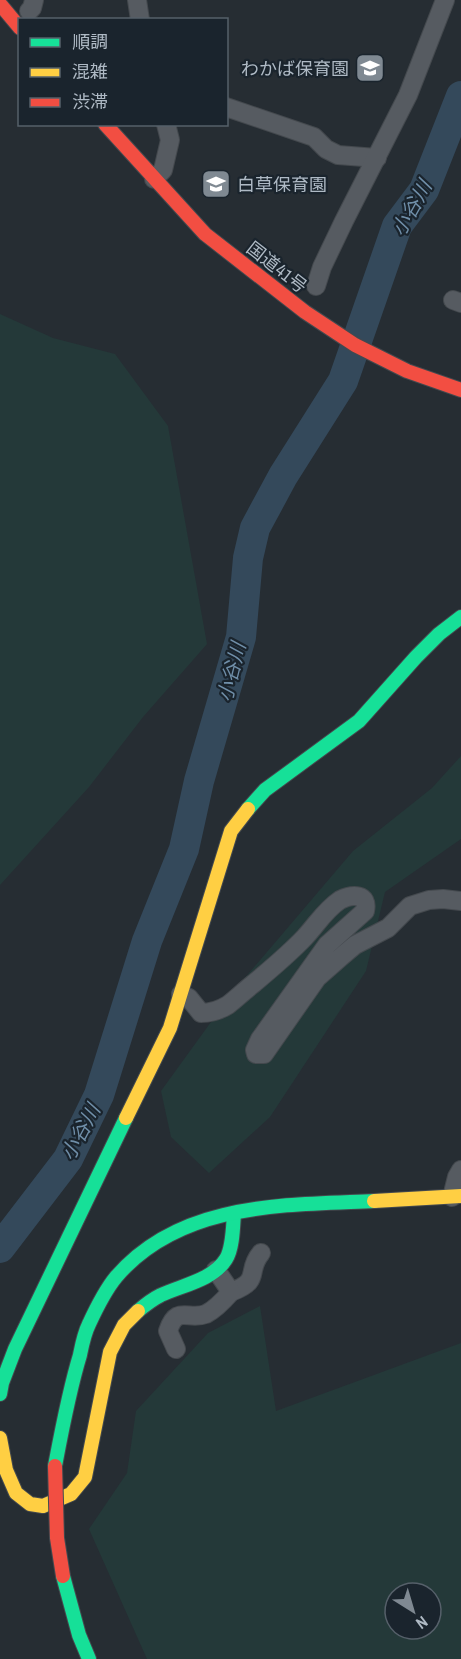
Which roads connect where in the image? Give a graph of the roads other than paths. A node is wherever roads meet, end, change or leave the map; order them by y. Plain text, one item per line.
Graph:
1 (137, 0) edge
2 (445, 0) edge
3 (0, 4) edge
4 (140, 18) edge
5 (9, 32) edge
6 (228, 108) edge
7 (107, 126) edge
8 (166, 126) edge
9 (377, 158) junction
10 (154, 179) junction
11 (316, 286) dead end
12 (461, 390) edge
13 (461, 617) edge
14 (461, 901) edge
15 (181, 994) junction
16 (461, 1170) edge
17 (456, 1196) edge
18 (234, 1213) junction
19 (261, 1253) dead end
20 (216, 1270) junction
21 (231, 1292) junction
22 (176, 1349) dead end
23 (0, 1394) edge
24 (0, 1438) edge
25 (89, 1659) edge

1 - 4 street
2 - 9 street
3 - 5 main road
6 - 9 street
7 - 10 main road, 国道41号
8 - 10 street
9 - 11 street
10 - 12 main road, 国道41号
13 - 15 main road
14 - 15 street
15 - 23 main road
16 - 17 street
17 - 18 main road
18 - 20 main road
18 - 25 main road, bridge
19 - 21 street
20 - 21 street
20 - 24 main road
21 - 22 street

